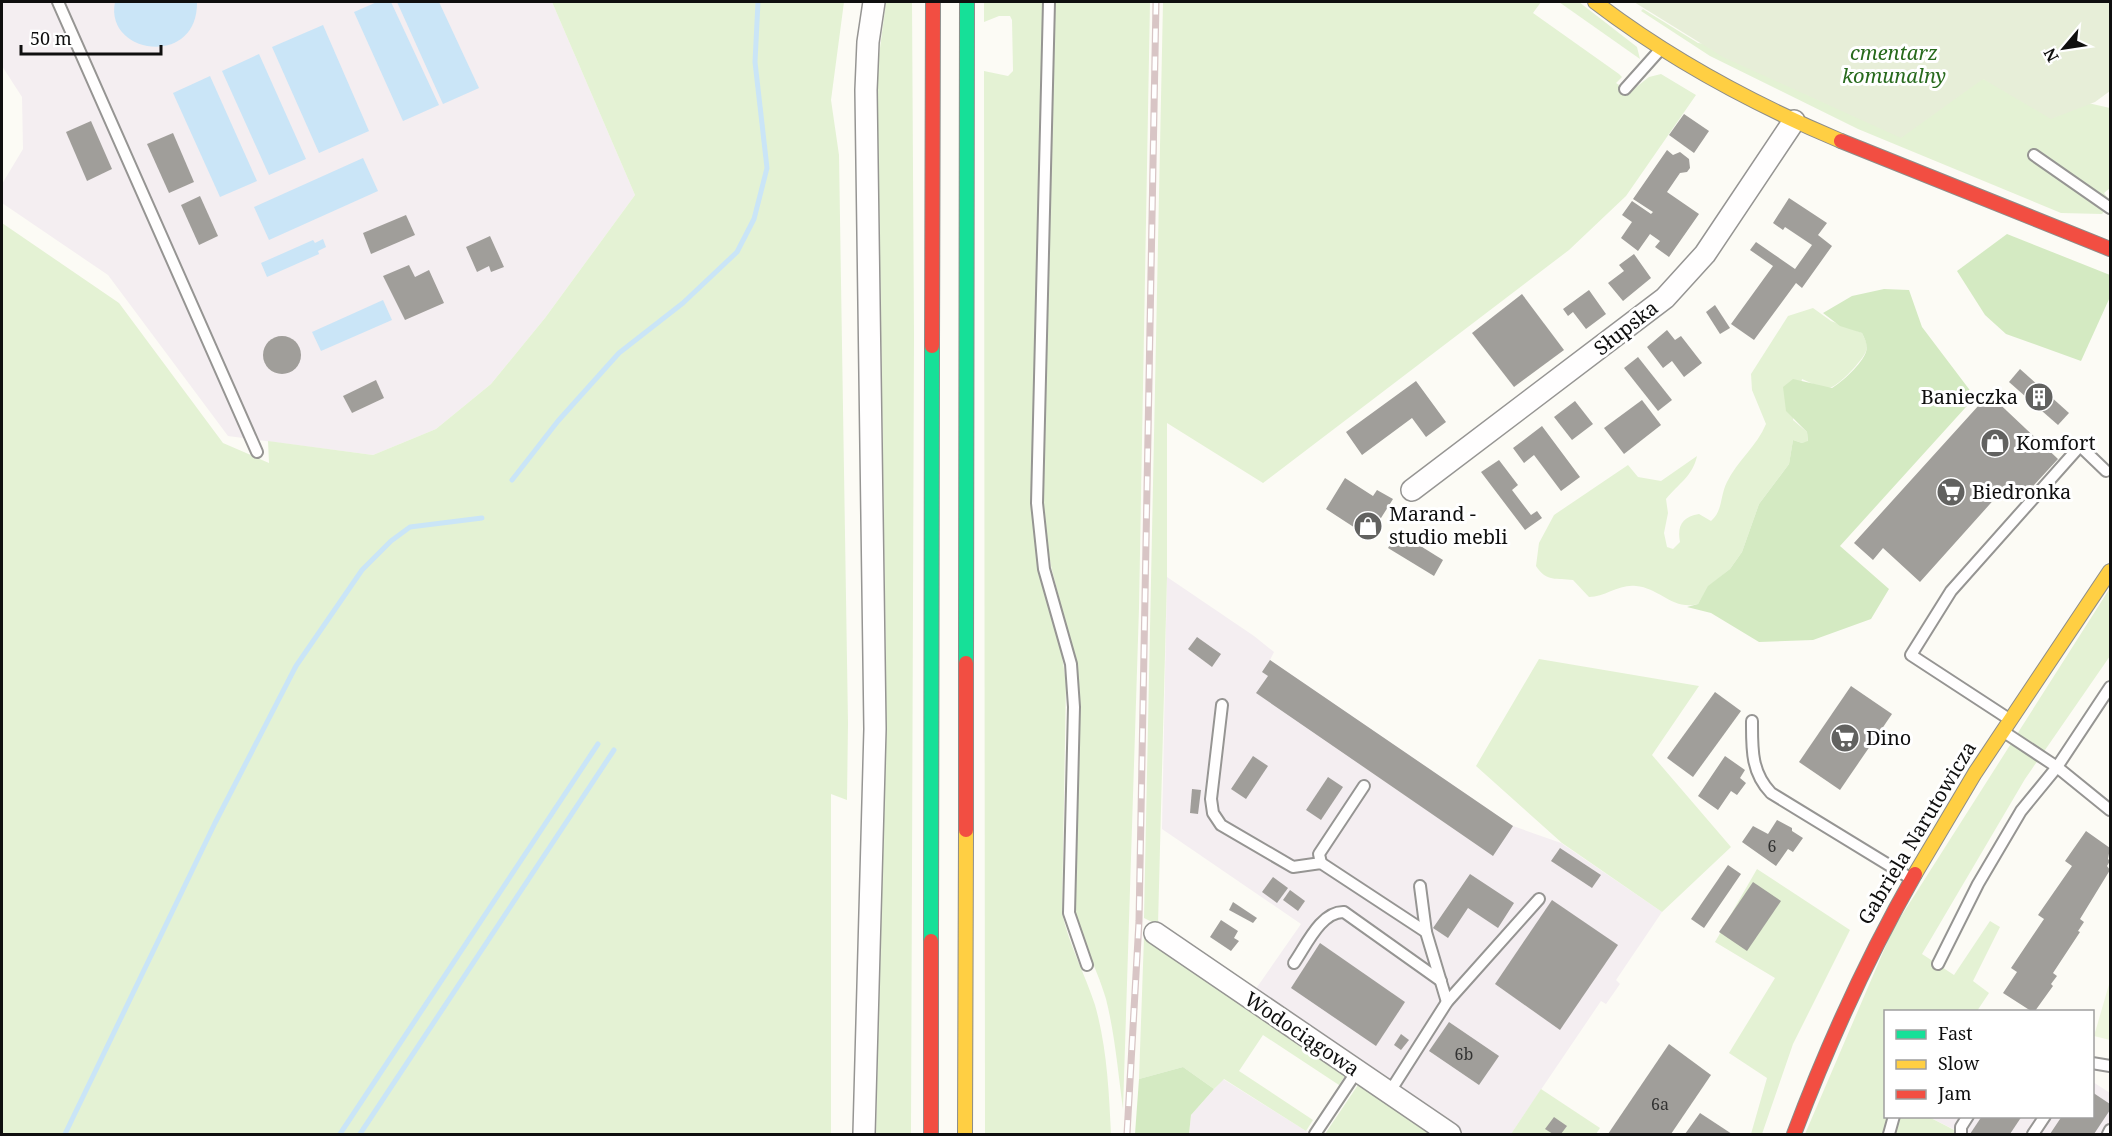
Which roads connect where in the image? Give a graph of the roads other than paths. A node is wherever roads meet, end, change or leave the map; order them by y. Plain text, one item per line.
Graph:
1 (58, 2) edge
2 (874, 2) edge
3 (933, 2) edge
4 (967, 2) edge
5 (1049, 2) edge
6 (1595, 2) edge
7 (1659, 51) junction
8 (1625, 89) dead end
9 (1794, 121) junction
10 (2034, 154) dead end
11 (2110, 208) edge
12 (2106, 244) edge
13 (257, 452) dead end
14 (2106, 471) dead end
15 (1412, 490) dead end
16 (2110, 571) edge
17 (2110, 687) edge
18 (1222, 705) dead end
19 (1752, 721) dead end
20 (2005, 725) junction
21 (2057, 767) junction
22 (1364, 786) dead end
23 (2110, 810) edge
24 (1321, 863) junction
25 (1910, 879) junction
26 (1420, 886) dead end
27 (1539, 899) dead end
28 (1426, 932) junction
29 (1155, 933) dead end
30 (1294, 963) dead end
31 (1938, 964) dead end
32 (1087, 965) dead end
33 (1441, 981) junction
34 (1447, 1002) junction
35 (2094, 1063) edge
36 (2110, 1066) edge
37 (1357, 1071) junction
38 (1389, 1093) junction
39 (1893, 1118) edge
40 (1967, 1118) edge
41 (2044, 1118) edge
42 (2110, 1130) edge
43 (864, 1134) edge
44 (931, 1134) edge
45 (964, 1134) edge
46 (1315, 1134) edge
47 (1450, 1134) edge
48 (1794, 1134) edge
49 (1889, 1134) edge
50 (1961, 1134) edge
51 (2033, 1134) edge
52 (2108, 1134) edge

1 - 13 lane
2 - 43 street
3 - 44 main road
4 - 45 main road
5 - 32 lane
6 - 7 main road
7 - 8 lane
7 - 9 main road
9 - 12 main road
9 - 15 street, Słupska
10 - 11 lane
14 - 20 lane
16 - 20 main road, Gabriela Narutowicza
17 - 21 lane
18 - 24 lane
19 - 25 lane
20 - 21 lane
20 - 25 main road, Gabriela Narutowicza
21 - 23 lane
21 - 31 lane
22 - 24 lane
24 - 28 lane
25 - 48 main road, Gabriela Narutowicza
26 - 28 lane
27 - 34 lane
28 - 33 lane
29 - 37 street, Wodociągowa
30 - 33 lane
33 - 34 lane
34 - 38 lane
35 - 36 lane
37 - 38 street, Wodociągowa
37 - 46 lane
38 - 47 street, Wodociągowa
39 - 49 lane
40 - 50 lane
41 - 51 lane
42 - 52 lane

